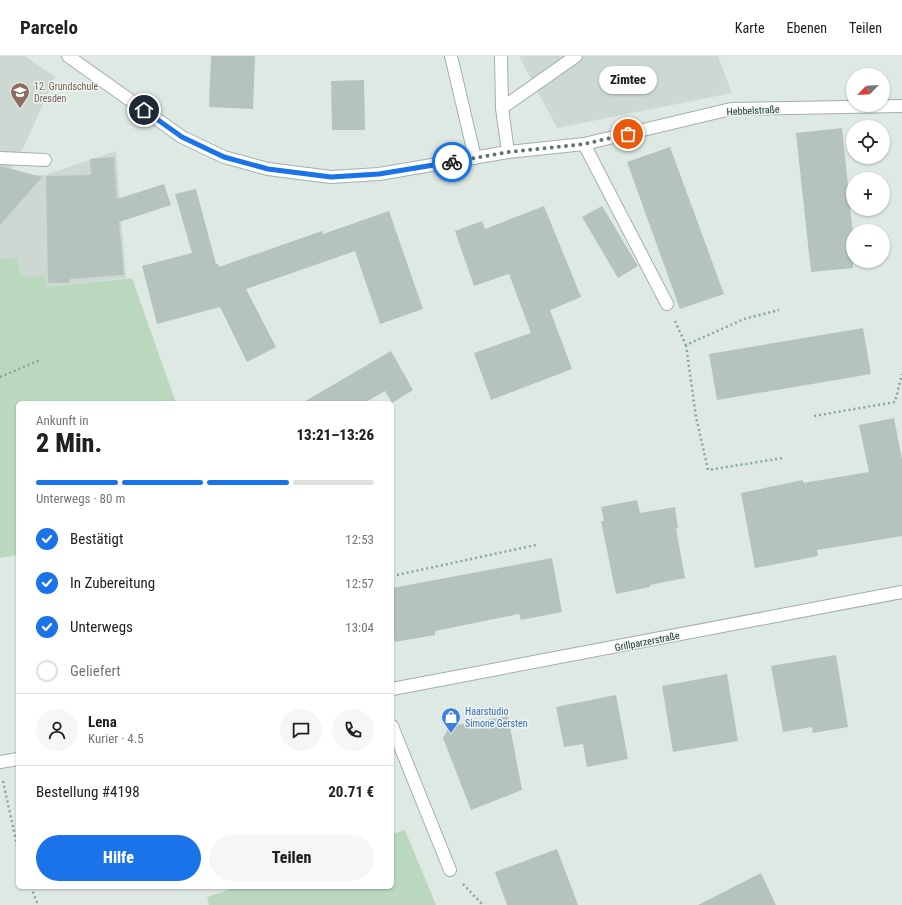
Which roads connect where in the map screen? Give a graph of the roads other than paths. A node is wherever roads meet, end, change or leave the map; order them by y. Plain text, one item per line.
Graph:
1 (68, 56) edge
2 (451, 56) edge
3 (501, 56) edge
4 (576, 56) edge
5 (902, 106) edge
6 (502, 108) junction
7 (584, 144) junction
8 (508, 152) junction
9 (0, 158) edge
10 (475, 158) junction
11 (44, 160) dead end
12 (667, 304) dead end
13 (902, 592) edge
14 (394, 689) edge
15 (394, 731) edge
16 (16, 759) edge
17 (0, 762) edge
18 (450, 870) road end

1 - 10 street, Hebbelstraße
2 - 10 street
3 - 6 street
4 - 6 street
5 - 7 street, Hebbelstraße
6 - 8 street
7 - 8 street, Hebbelstraße
7 - 12 street
8 - 10 street, Hebbelstraße
9 - 11 street
13 - 14 street, Grillparzerstraße
15 - 18 street
16 - 17 street

